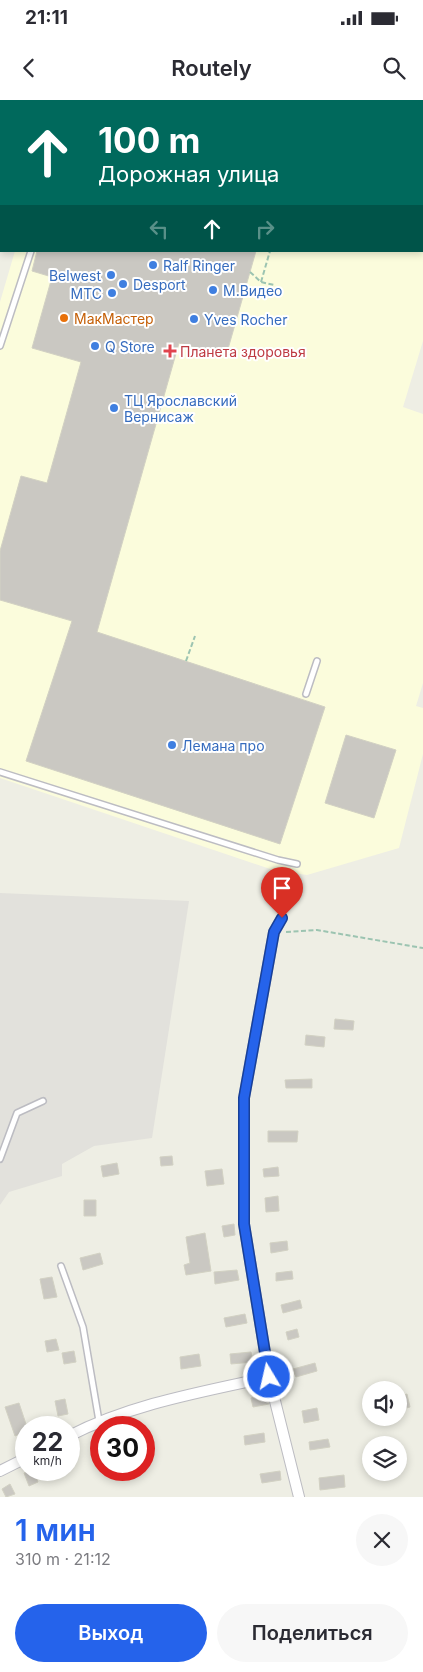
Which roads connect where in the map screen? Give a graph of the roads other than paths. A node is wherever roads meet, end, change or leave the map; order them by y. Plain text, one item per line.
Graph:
1 (31, 252) edge
2 (0, 346) edge
3 (317, 661) dead end
4 (306, 694) dead end
5 (0, 772) edge
6 (297, 864) dead end
7 (282, 918) dead end
8 (43, 1101) dead end
9 (0, 1160) edge
10 (61, 1266) dead end
11 (269, 1377) junction
12 (98, 1416) edge
13 (115, 1416) edge
14 (15, 1464) edge
15 (0, 1471) edge
16 (299, 1497) edge

1 - 2 lane
3 - 4 lane
5 - 6 lane
7 - 11 street
8 - 9 lane
10 - 12 lane
11 - 13 street
11 - 16 street
14 - 15 street

